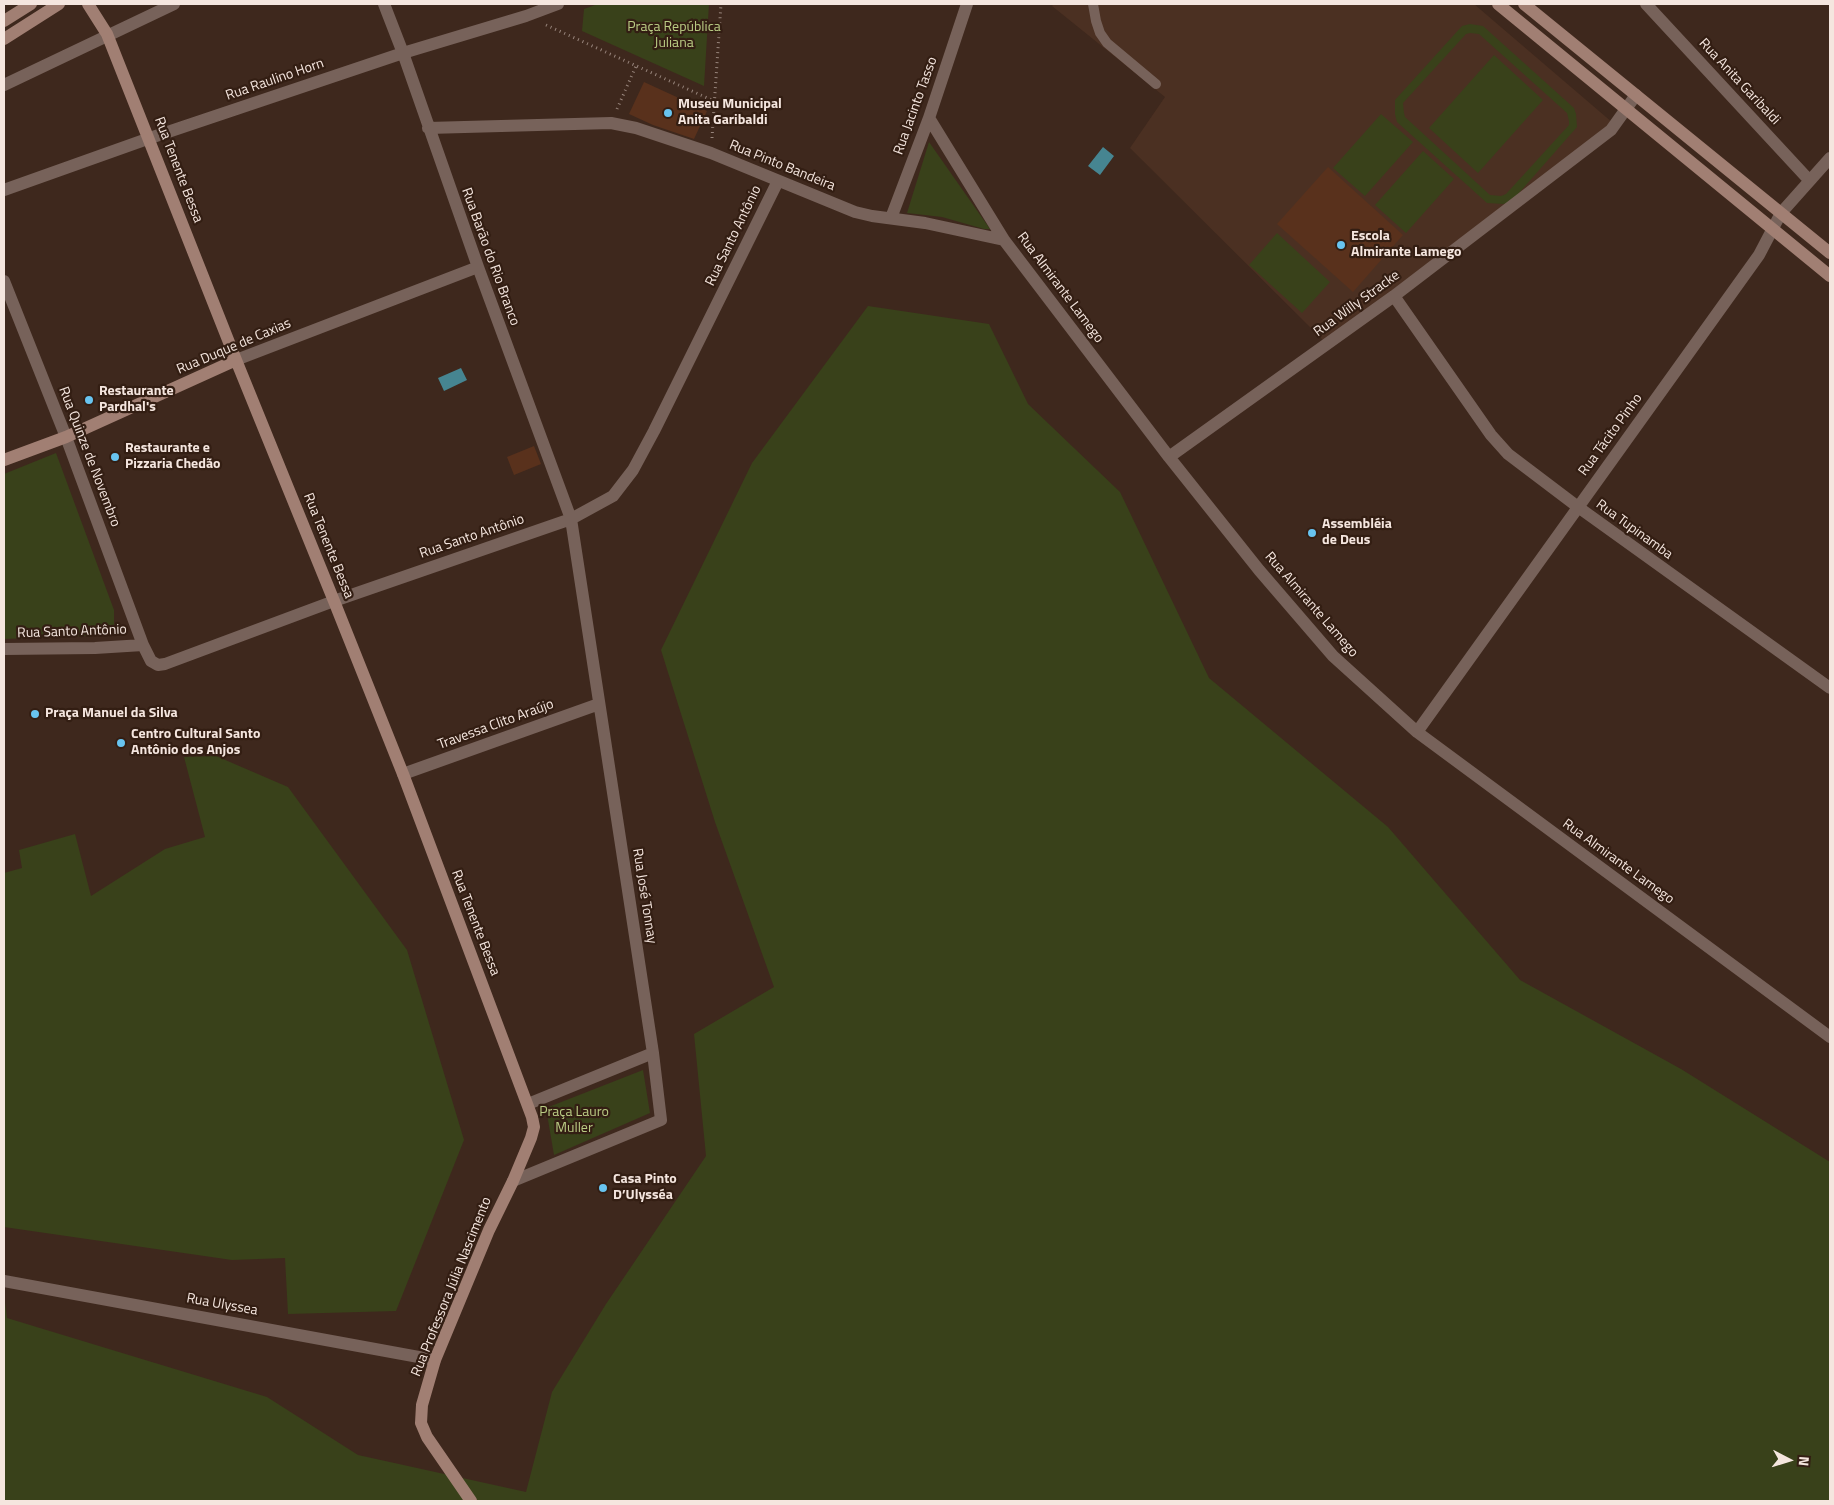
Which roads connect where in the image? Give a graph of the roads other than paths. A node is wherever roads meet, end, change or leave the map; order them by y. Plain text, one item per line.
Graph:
1 (31, 4) edge
2 (59, 4) edge
3 (88, 4) edge
4 (174, 4) edge
5 (384, 4) edge
6 (558, 4) edge
7 (967, 4) edge
8 (1093, 4) edge
9 (1498, 4) edge
10 (1524, 4) edge
11 (1646, 4) edge
12 (4, 21) edge
13 (107, 34) junction
14 (4, 39) edge
15 (403, 52) junction
16 (1156, 84) dead end
17 (4, 85) edge
18 (1636, 95) junction
19 (1626, 110) junction
20 (930, 118) junction
21 (428, 128) junction
22 (150, 138) junction
23 (1830, 158) edge
24 (1809, 180) junction
25 (778, 181) junction
26 (4, 190) edge
27 (1782, 213) junction
28 (890, 218) junction
29 (1772, 228) junction
30 (1004, 240) junction
31 (1830, 253) edge
32 (478, 267) junction
33 (1830, 276) edge
34 (4, 281) edge
35 (1394, 296) junction
36 (236, 360) junction
37 (66, 437) junction
38 (1169, 457) junction
39 (4, 460) edge
40 (1578, 508) junction
41 (571, 519) junction
42 (334, 601) junction
43 (143, 645) junction
44 (4, 649) edge
45 (1830, 688) edge
46 (598, 704) junction
47 (1417, 732) junction
48 (403, 774) junction
49 (1830, 1037) edge
50 (653, 1053) junction
51 (528, 1104) junction
52 (513, 1182) junction
53 (4, 1281) edge
54 (436, 1360) junction
55 (472, 1501) edge

1 - 12 street
2 - 14 street
3 - 13 street, Rua Tenente Bessa
4 - 13 street
5 - 15 street, Rua Barão do Rio Branco
6 - 15 street, Rua Raulino Horn
7 - 20 street, Rua Jacinto Tasso
8 - 16 lane
9 - 19 street
10 - 18 street
11 - 24 street, Rua Anita Garibaldi
13 - 17 street
13 - 22 street, Rua Tenente Bessa
15 - 21 street, Rua Barão do Rio Branco
15 - 22 street, Rua Raulino Horn
18 - 19 street, Rua Willy Stracke
18 - 27 street
19 - 29 street
19 - 35 street, Rua Willy Stracke
20 - 28 street, Rua Jacinto Tasso
20 - 30 street, Rua Almirante Lamego
21 - 25 street, Rua Pinto Bandeira
21 - 32 street, Rua Barão do Rio Branco
22 - 26 street, Rua Raulino Horn
22 - 36 street, Rua Tenente Bessa
23 - 24 street, Rua Tácito Pinho
24 - 27 street, Rua Tácito Pinho
25 - 28 street, Rua Pinto Bandeira
25 - 41 street, Rua Santo Antônio
27 - 29 street, Rua Tácito Pinho
27 - 31 street
28 - 30 street, Rua Pinto Bandeira
29 - 33 street
29 - 40 street, Rua Tácito Pinho
30 - 38 street, Rua Almirante Lamego
32 - 36 street, Rua Duque de Caxias
32 - 41 street, Rua Barão do Rio Branco
34 - 37 street, Rua Quinze de Novembro
35 - 38 street, Rua Willy Stracke
35 - 40 street, Rua Tupinamba
36 - 37 street, Rua Duque de Caxias
36 - 42 street, Rua Tenente Bessa
37 - 39 street, Rua Duque de Caxias
37 - 43 street, Rua Quinze de Novembro
38 - 47 street, Rua Almirante Lamego
40 - 45 street, Rua Tupinamba
40 - 47 street, Rua Tácito Pinho
41 - 42 street, Rua Santo Antônio
41 - 46 street, Rua José Tonnay
42 - 43 street, Rua Santo Antônio
42 - 48 street, Rua Tenente Bessa
43 - 44 street, Rua Santo Antônio
46 - 48 street, Travessa Clito Araújo
46 - 50 street, Rua José Tonnay
47 - 49 street, Rua Almirante Lamego
48 - 51 street, Rua Tenente Bessa
50 - 51 street
50 - 52 street, Rua José Tonnay
51 - 52 street, Rua Professora Júlia Nascimento
52 - 54 street, Rua Professora Júlia Nascimento
53 - 54 street, Rua Ulyssea
54 - 55 street, Rua Professora Júlia Nascimento

